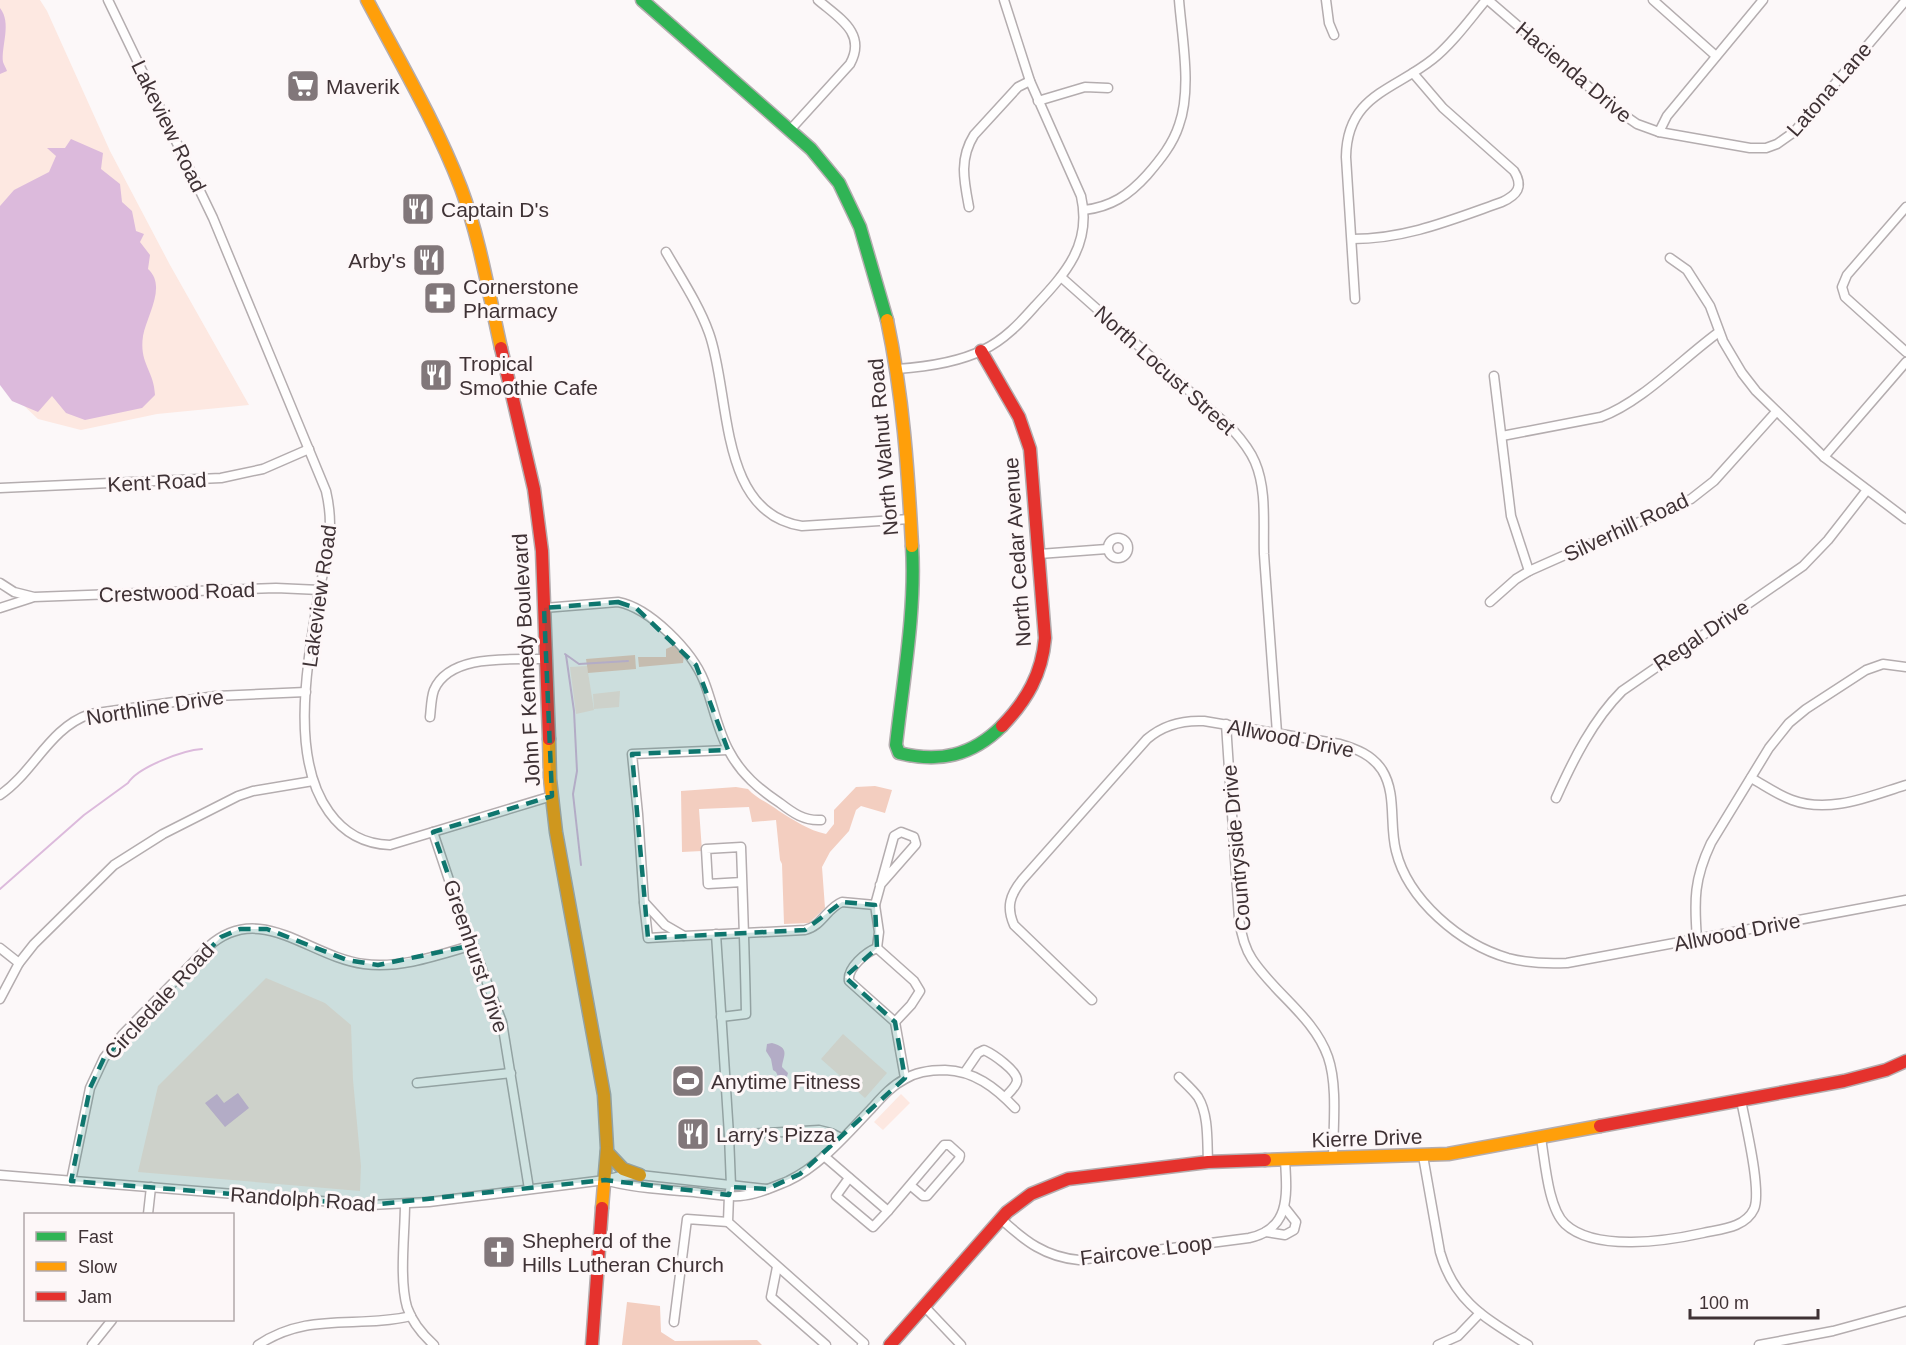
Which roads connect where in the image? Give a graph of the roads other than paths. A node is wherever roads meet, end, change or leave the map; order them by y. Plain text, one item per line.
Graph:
1 (108, 0) edge
2 (367, 0) edge
3 (642, 0) edge
4 (818, 0) edge
5 (1004, 0) edge
6 (1179, 0) edge
7 (1326, 0) edge
8 (1487, 0) edge
9 (1653, 0) edge
10 (1763, 0) edge
11 (1906, 0) edge
12 (1334, 36) dead end
13 (1716, 56) junction
14 (1413, 72) junction
15 (1030, 81) junction
16 (1108, 88) dead end
17 (1038, 101) junction
18 (790, 130) junction
19 (1659, 132) junction
20 (1736, 146) joint
21 (969, 207) dead end
22 (1906, 207) edge
23 (1084, 210) junction
24 (1352, 239) junction
25 (666, 252) dead end
26 (1670, 258) dead end
27 (1061, 277) junction
28 (1355, 299) dead end
29 (1719, 332) junction
30 (981, 351) junction
31 (1906, 352) edge
32 (1906, 362) edge
33 (897, 369) junction
34 (1494, 376) dead end
35 (1776, 412) junction
36 (1502, 436) junction
37 (309, 449) junction
38 (1824, 457) junction
39 (0, 488) edge
40 (1867, 490) junction
41 (910, 519) junction
42 (1906, 519) edge
43 (1107, 549) dead end
44 (1039, 554) junction
45 (1529, 571) junction
46 (0, 583) edge
47 (320, 590) junction
48 (34, 597) junction
49 (1490, 602) dead end
50 (0, 608) edge
51 (544, 608) junction
52 (545, 659) junction
53 (1906, 667) edge
54 (306, 692) junction
55 (429, 717) dead end
56 (1226, 724) junction
57 (1277, 733) junction
58 (728, 750) junction
59 (915, 757) joint
60 (1751, 778) junction
61 (313, 781) junction
62 (1906, 785) edge
63 (0, 795) edge
64 (552, 796) junction
65 (1556, 798) dead end
66 (821, 820) dead end
67 (433, 832) junction
68 (742, 882) junction
69 (880, 885) junction
70 (1906, 900) edge
71 (644, 902) junction
72 (875, 905) junction
73 (744, 932) junction
74 (716, 934) junction
75 (684, 936) junction
76 (1697, 939) junction
77 (473, 945) junction
78 (0, 948) edge
79 (877, 948) junction
80 (19, 963) junction
81 (0, 999) edge
82 (1092, 1000) dead end
83 (721, 1017) junction
84 (895, 1022) junction
85 (1906, 1061) edge
86 (965, 1072) junction
87 (511, 1073) junction
88 (1179, 1077) dead end
89 (905, 1078) junction
90 (417, 1083) dead end
91 (1005, 1097) junction
92 (1741, 1100) junction
93 (1014, 1108) dead end
94 (729, 1135) junction
95 (1541, 1137) junction
96 (842, 1138) junction
97 (606, 1152) junction
98 (824, 1156) junction
99 (1423, 1156) junction
100 (1333, 1159) junction
101 (1285, 1160) junction
102 (1208, 1162) junction
103 (0, 1175) edge
104 (640, 1175) junction
105 (849, 1178) junction
106 (605, 1180) junction
107 (71, 1181) junction
108 (910, 1185) junction
109 (731, 1186) junction
110 (151, 1187) junction
111 (530, 1189) junction
112 (767, 1189) junction
113 (729, 1195) junction
114 (405, 1204) junction
115 (1285, 1208) junction
116 (888, 1211) junction
117 (148, 1213) edge
118 (1001, 1219) junction
119 (728, 1222) junction
120 (1266, 1232) junction
121 (777, 1267) junction
122 (924, 1306) junction
123 (1906, 1311) edge
124 (1480, 1313) junction
125 (411, 1316) junction
126 (111, 1321) edge
127 (674, 1322) dead end
128 (92, 1345) edge
129 (258, 1345) edge
130 (434, 1345) edge
131 (592, 1345) edge
132 (826, 1345) edge
133 (862, 1345) edge
134 (890, 1345) edge
135 (961, 1345) edge
136 (1438, 1345) edge
137 (1528, 1345) edge
138 (1759, 1345) edge

1 - 37 street, Lakeview Road
2 - 51 street, John F Kennedy Boulevard
3 - 18 street, North Walnut Road
4 - 18 street
5 - 15 street
6 - 23 street
7 - 12 street
8 - 14 street
8 - 19 street, Hacienda Drive
9 - 13 street
10 - 13 street
11 - 20 street, Latona Lane
13 - 19 street
14 - 24 street
14 - 24 street
15 - 17 street
15 - 21 street
16 - 17 street
17 - 23 street
18 - 33 street, North Walnut Road
19 - 20 street, Hacienda Drive
22 - 31 street
23 - 27 street
24 - 28 street
25 - 41 street
26 - 29 street
27 - 30 street
27 - 57 street, North Locust Street
29 - 35 street
29 - 36 street
30 - 33 street
30 - 44 street, North Cedar Avenue
32 - 38 street
33 - 41 street, North Walnut Road
34 - 36 street
35 - 38 street
35 - 45 street, Silverhill Road
36 - 45 street
37 - 39 street, Kent Road
37 - 47 street, Lakeview Road
38 - 40 street
40 - 42 street
40 - 65 street, Regal Drive
41 - 59 street, North Walnut Road
43 - 44 street
44 - 59 street, North Cedar Avenue
45 - 49 street, Silverhill Road
46 - 48 street, Crestwood Road
47 - 48 street, Crestwood Road
47 - 54 street, Lakeview Road
48 - 50 street, Crestwood Road
51 - 52 street, John F Kennedy Boulevard
51 - 58 street
52 - 55 street
52 - 64 street, John F Kennedy Boulevard
53 - 60 street
54 - 61 street, Lakeview Road
54 - 63 street, Northline Drive
56 - 57 street, Allwood Drive
56 - 82 street, Allwood Drive
56 - 100 street, Countryside Drive
57 - 76 street, Allwood Drive
58 - 66 street
58 - 71 street
60 - 62 street
60 - 76 street
61 - 67 street, Lakeview Road
61 - 80 street
64 - 67 street, Lakeview Road
64 - 97 street, John F Kennedy Boulevard
67 - 77 street, Greenhurst Drive
68 - 68 street
68 - 73 street
69 - 69 street
69 - 72 street
70 - 76 street, Allwood Drive
71 - 75 street
71 - 75 street
72 - 73 street
72 - 79 street
73 - 74 street
73 - 83 street
74 - 75 street
74 - 83 street
77 - 87 street, Greenhurst Drive
77 - 107 street, Circledale Road
78 - 80 street
79 - 84 street
79 - 84 street
80 - 81 street
83 - 94 street
84 - 89 street
85 - 92 street, Kierre Drive
86 - 89 street, Randolph Road
86 - 91 street, Randolph Road
86 - 91 street
87 - 90 street
87 - 111 street, Greenhurst Drive
88 - 102 street
89 - 96 street, Randolph Road
91 - 93 street, Randolph Road
92 - 95 street, Kierre Drive
92 - 95 street
94 - 96 street
94 - 109 street
95 - 99 street, Kierre Drive
96 - 98 street, Randolph Road
97 - 104 street
97 - 106 street, John F Kennedy Boulevard
98 - 105 street
98 - 112 street, Randolph Road
99 - 100 street, Kierre Drive
99 - 124 street
100 - 101 street, Kierre Drive
101 - 102 street, Kierre Drive
101 - 115 street, Faircove Loop
102 - 118 street, Kierre Drive
103 - 107 street, Randolph Road
104 - 106 street, Randolph Road
104 - 109 street, Randolph Road
105 - 116 street
105 - 116 street
106 - 111 street, Randolph Road
106 - 113 street, Randolph Road
106 - 131 street, John F Kennedy Boulevard
107 - 110 street, Randolph Road
108 - 108 street
108 - 116 street
109 - 112 street, Randolph Road
109 - 113 street
110 - 114 street, Randolph Road
110 - 117 street
111 - 114 street, Randolph Road
112 - 113 street, Randolph Road
113 - 119 street
114 - 125 street
115 - 120 street
115 - 120 street, Faircove Loop
118 - 120 street, Faircove Loop
118 - 122 street, Kierre Drive
119 - 121 street
119 - 127 street
121 - 132 street
121 - 133 street
122 - 134 street, Kierre Drive
122 - 135 street
123 - 138 street
124 - 136 street
124 - 137 street
125 - 129 street
125 - 130 street
126 - 128 street

